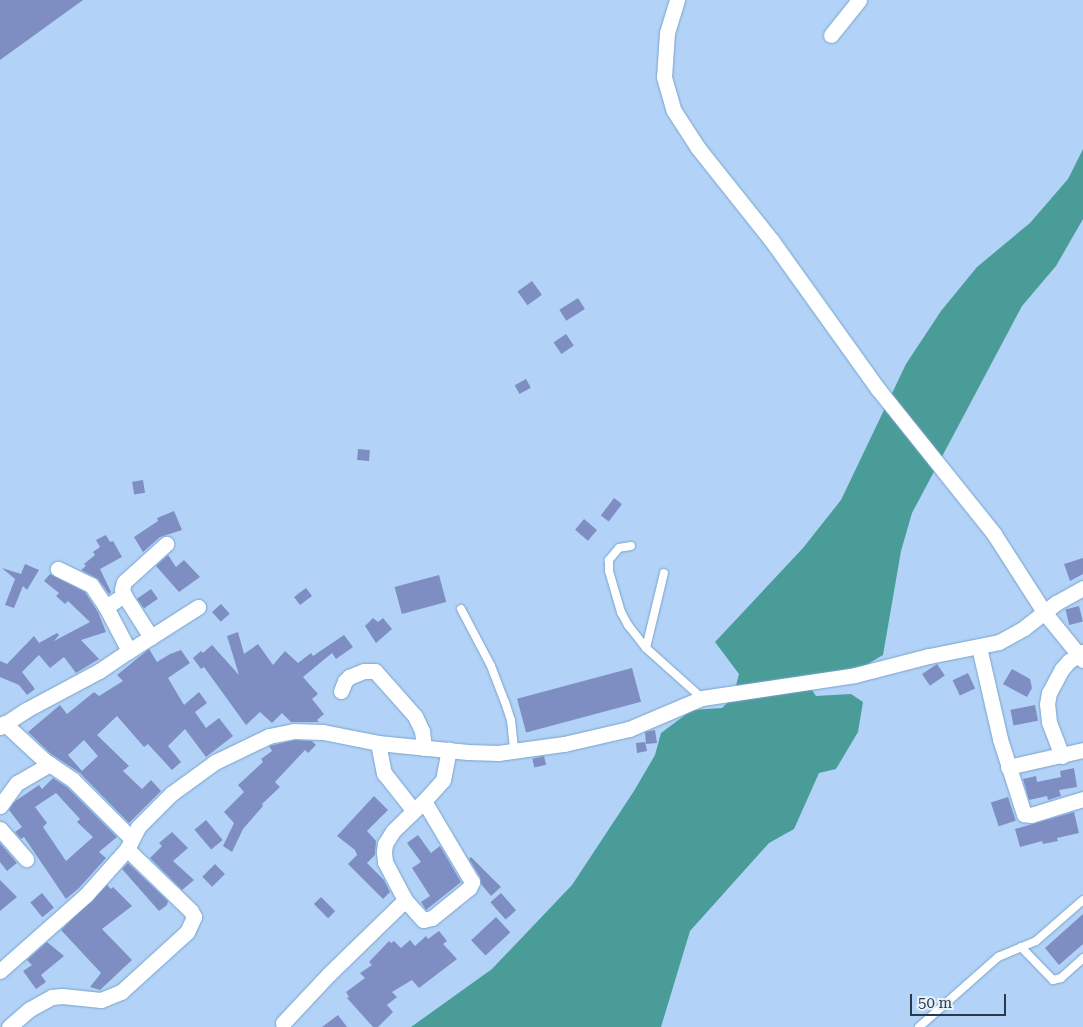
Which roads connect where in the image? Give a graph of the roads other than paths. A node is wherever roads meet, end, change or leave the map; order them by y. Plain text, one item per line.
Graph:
1 (677, 0) edge
2 (859, 0) edge
3 (831, 35) dead end
4 (166, 544) dead end
5 (631, 546) dead end
6 (58, 569) dead end
7 (664, 573) dead end
8 (1083, 588) edge
9 (124, 595) junction
10 (106, 607) junction
11 (198, 607) dead end
12 (461, 609) dead end
13 (1044, 612) junction
14 (136, 613) junction
15 (115, 627) junction
16 (151, 636) junction
17 (980, 647) junction
18 (646, 648) junction
19 (129, 651) junction
20 (1081, 656) edge
21 (341, 691) dead end
22 (702, 698) junction
23 (2, 725) edge
24 (378, 743) junction
25 (424, 748) junction
26 (449, 750) junction
27 (1083, 750) edge
28 (514, 751) junction
29 (1062, 756) junction
30 (50, 764) junction
31 (1008, 766) junction
32 (1083, 799) edge
33 (0, 806) edge
34 (419, 806) junction
35 (0, 829) edge
36 (129, 844) junction
37 (26, 859) dead end
38 (405, 900) junction
39 (1083, 900) edge
40 (1021, 947) junction
41 (1083, 958) edge
42 (0, 971) edge
43 (283, 1024) dead end
44 (9, 1027) edge
45 (919, 1027) edge

1 - 13 street
2 - 3 street
4 - 9 street
5 - 18 lane
6 - 10 street
7 - 18 lane
8 - 13 street
9 - 10 street
9 - 14 street
10 - 15 street
11 - 16 street
12 - 28 lane
13 - 17 street
13 - 20 street
14 - 15 street
14 - 16 street
15 - 19 street
16 - 19 street
17 - 22 street
17 - 31 street
18 - 22 lane
19 - 23 street
20 - 29 street
21 - 25 street
22 - 28 street
23 - 30 street
24 - 25 street
24 - 34 street
24 - 36 street
25 - 26 street
26 - 28 street
26 - 34 street
27 - 29 street
29 - 31 street
30 - 33 street
30 - 36 street
31 - 32 street
34 - 38 street
34 - 38 street
35 - 37 street
36 - 42 street
36 - 44 street
38 - 43 street
39 - 40 lane
40 - 41 lane
40 - 45 lane

